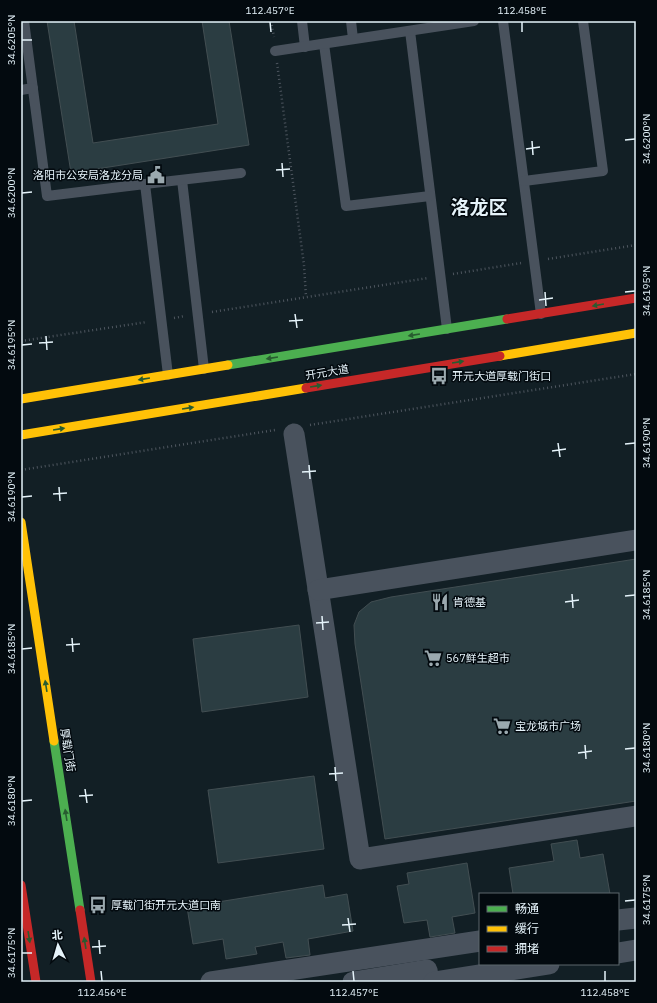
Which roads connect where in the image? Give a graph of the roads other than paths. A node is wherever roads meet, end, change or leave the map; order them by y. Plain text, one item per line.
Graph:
1 (24, 21) edge
2 (302, 21) edge
3 (351, 21) edge
4 (474, 21) edge
5 (503, 21) edge
6 (583, 21) edge
7 (410, 31) junction
8 (354, 39) junction
9 (324, 44) junction
10 (305, 47) junction
11 (276, 51) road end
12 (33, 88) junction
13 (21, 90) edge
14 (241, 173) dead end
15 (182, 180) junction
16 (524, 181) junction
17 (145, 184) junction
18 (430, 196) junction
19 (636, 298) edge
20 (541, 314) junction
21 (447, 330) junction
22 (636, 333) edge
23 (204, 369) junction
24 (168, 375) junction
25 (21, 400) edge
26 (293, 430) road end
27 (21, 436) edge
28 (21, 522) edge
29 (636, 540) edge
30 (318, 590) junction
31 (636, 816) edge
32 (21, 885) edge
33 (636, 918) edge
34 (619, 920) edge
35 (479, 941) edge
36 (636, 950) edge
37 (619, 953) edge
38 (543, 965) edge
39 (36, 982) edge
40 (91, 982) edge
41 (211, 982) edge
42 (353, 982) edge
43 (429, 982) edge
44 (434, 982) edge

1 - 12 lane
2 - 10 lane
3 - 8 lane
4 - 7 lane
5 - 16 lane
6 - 16 lane
7 - 8 lane
7 - 18 lane
8 - 9 lane
9 - 10 lane
9 - 18 lane
10 - 11 lane
12 - 13 lane
12 - 17 lane
14 - 15 lane
15 - 17 lane
15 - 23 lane
16 - 20 lane
17 - 24 lane
18 - 21 lane
19 -> 20 main road, 开元大道
20 - 21 main road, 开元大道
21 -> 23 main road, 开元大道
27 -> 22 main road, 开元大道
23 - 24 main road, 开元大道
24 -> 25 main road, 开元大道
26 - 30 street
40 -> 28 main road, 厚载门街
29 - 30 street
30 - 31 street
32 -> 39 main road
33 - 34 street
35 - 41 street
36 - 37 street
38 - 44 street
42 - 43 street

